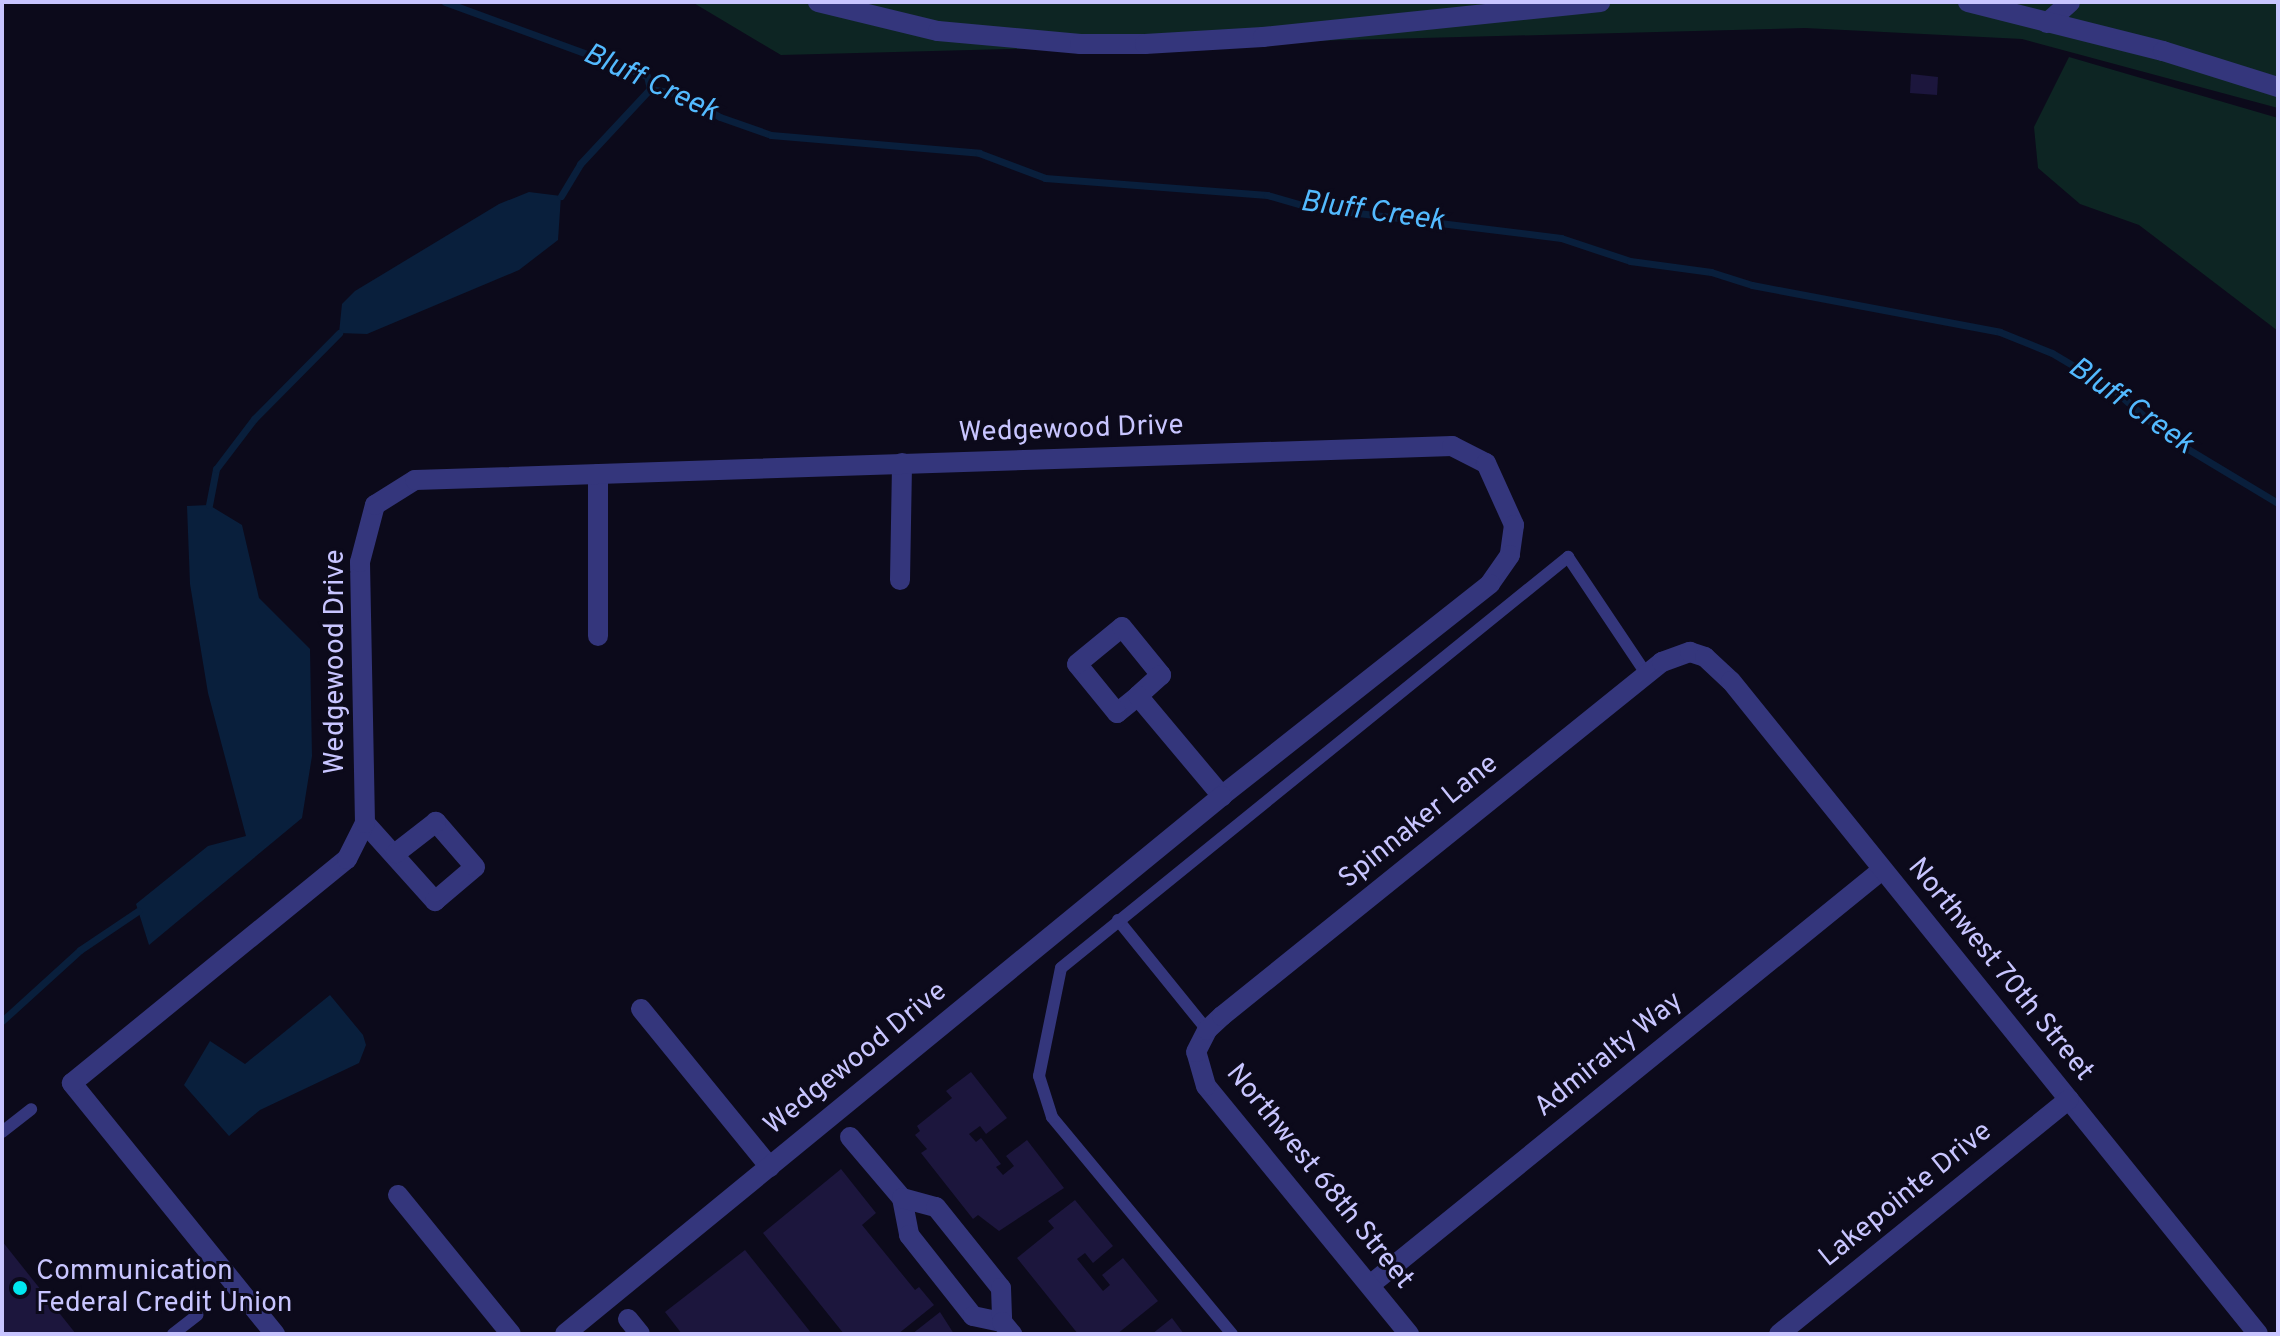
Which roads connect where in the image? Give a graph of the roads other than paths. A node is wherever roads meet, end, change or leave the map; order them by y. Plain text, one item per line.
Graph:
1 (818, 2) edge
2 (1600, 2) edge
3 (1968, 2) edge
4 (2070, 2) edge
5 (2047, 23) junction
6 (2278, 87) edge
7 (902, 463) junction
8 (598, 474) junction
9 (900, 580) dead end
10 (598, 636) dead end
11 (1690, 652) joint
12 (1647, 675) junction
13 (1138, 696) dead end
14 (1222, 796) junction
15 (365, 823) junction
16 (396, 853) dead end
17 (1882, 870) junction
18 (1118, 920) junction
19 (641, 1009) dead end
20 (1207, 1030) junction
21 (1196, 1052) joint
22 (2069, 1099) junction
23 (31, 1109) dead end
24 (2, 1132) edge
25 (850, 1137) dead end
26 (770, 1167) junction
27 (398, 1195) dead end
28 (902, 1198) junction
29 (1370, 1285) junction
30 (197, 1315) dead end
31 (1007, 1328) edge
32 (173, 1334) edge
33 (275, 1334) edge
34 (511, 1334) edge
35 (565, 1334) edge
36 (1232, 1334) edge
37 (1409, 1334) edge
38 (1779, 1334) edge
39 (2257, 1334) edge

1 - 2 street
3 - 5 street
4 - 5 street
5 - 6 street
7 - 8 street, Wedgewood Drive
7 - 9 street
7 - 14 street, Wedgewood Drive
8 - 10 street
8 - 15 street, Wedgewood Drive
11 - 12 street, Spinnaker Lane
11 - 17 street, Northwest 70th Street
12 - 18 lane
12 - 20 street, Spinnaker Lane
13 - 14 street
14 - 26 street, Wedgewood Drive
15 - 16 street
15 - 33 street, Wedgewood Drive
17 - 22 street, Northwest 70th Street
17 - 29 street, Admiralty Way
18 - 20 lane
18 - 36 lane
19 - 26 street
20 - 21 street, Spinnaker Lane
21 - 29 street, Northwest 68th Street
22 - 38 street, Lakepointe Drive
22 - 39 street, Northwest 70th Street
23 - 24 lane
25 - 28 street
26 - 35 street, Wedgewood Drive
27 - 34 street
28 - 31 street
28 - 31 street
29 - 37 street, Northwest 68th Street
30 - 32 lane

